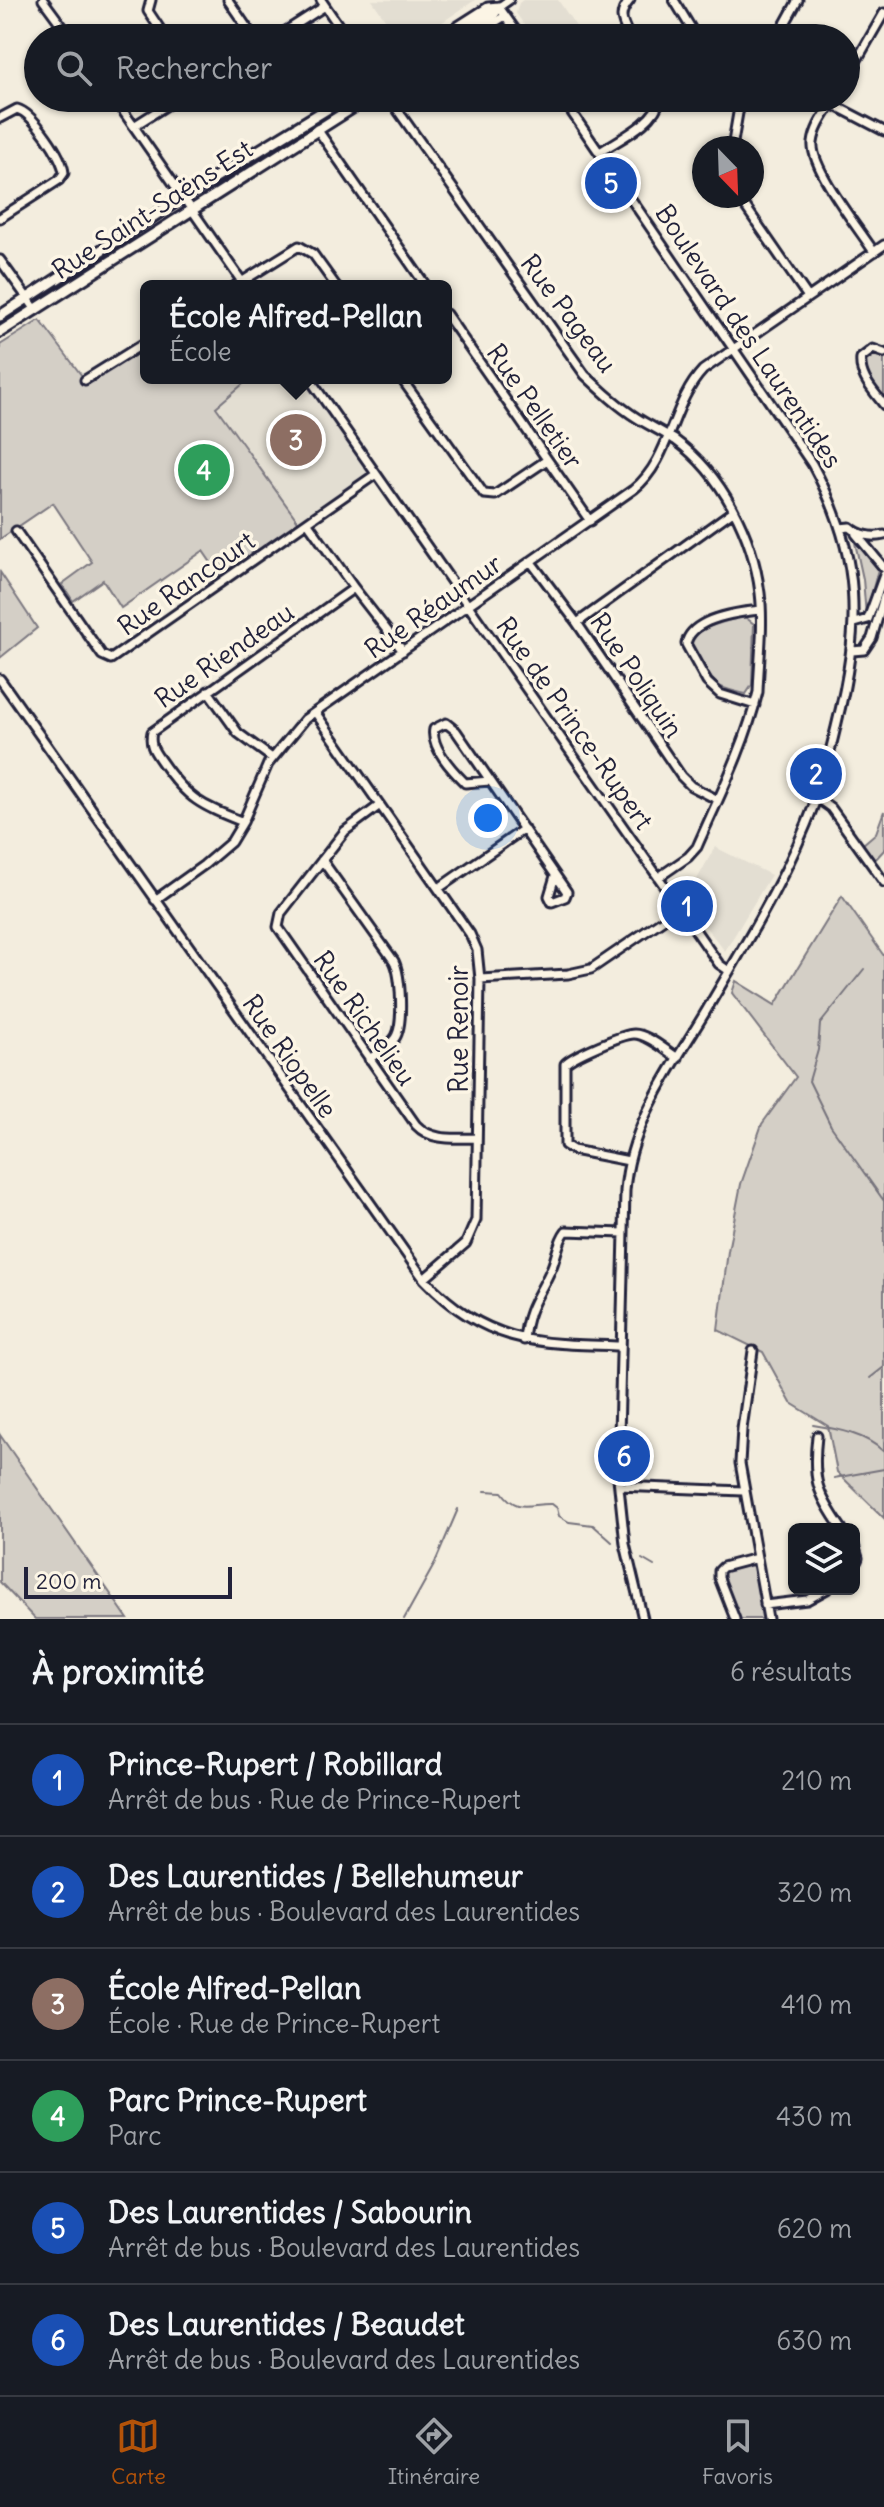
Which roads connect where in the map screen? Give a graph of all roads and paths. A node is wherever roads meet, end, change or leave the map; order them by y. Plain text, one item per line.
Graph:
1 (43, 0) edge
2 (151, 0) edge
3 (228, 0) edge
4 (509, 0) edge
5 (630, 0) edge
6 (674, 0) edge
7 (796, 1) edge
8 (323, 3) edge
9 (500, 8) edge
10 (884, 13) edge
11 (61, 24) edge
12 (157, 24) edge
13 (244, 24) edge
14 (294, 24) edge
15 (337, 24) edge
16 (463, 24) edge
17 (479, 24) edge
18 (484, 24) edge
19 (622, 24) edge
20 (689, 24) edge
21 (784, 24) edge
22 (860, 55) edge
23 (124, 112) edge
24 (156, 112) edge
25 (322, 112) edge
26 (345, 112) edge
27 (399, 112) edge
28 (572, 112) edge
29 (654, 112) edge
30 (738, 112) edge
31 (827, 112) edge
32 (852, 112) edge
33 (0, 118) edge
34 (134, 126) junction
35 (317, 129) junction
36 (884, 131) edge
37 (734, 136) edge
38 (600, 152) junction
39 (183, 197) junction
40 (746, 208) edge
41 (192, 210) junction
42 (0, 218) edge
43 (884, 245) edge
44 (874, 252) junction
45 (0, 260) edge
46 (238, 280) edge
47 (248, 280) edge
48 (332, 280) edge
49 (422, 280) edge
50 (808, 297) junction
51 (28, 298) junction
52 (36, 310) junction
53 (0, 316) edge
54 (452, 323) edge
55 (0, 332) edge
56 (140, 346) edge
57 (734, 347) junction
58 (884, 353) edge
59 (85, 380) dead end
60 (313, 384) edge
61 (405, 384) edge
62 (884, 405) edge
63 (669, 437) junction
64 (547, 460) junction
65 (376, 474) junction
66 (733, 511) junction
67 (590, 521) junction
68 (308, 523) junction
69 (840, 528) junction
70 (16, 531) dead end
71 (855, 532) junction
72 (884, 535) edge
73 (531, 562) junction
74 (884, 568) edge
75 (884, 575) edge
76 (354, 588) junction
77 (884, 597) edge
78 (469, 605) junction
79 (761, 610) junction
80 (577, 623) junction
81 (854, 623) junction
82 (403, 651) junction
83 (852, 651) junction
84 (0, 679) edge
85 (208, 691) junction
86 (755, 705) junction
87 (315, 712) junction
88 (272, 758) junction
89 (490, 781) junction
90 (817, 798) junction
91 (718, 800) junction
92 (380, 805) junction
93 (243, 822) junction
94 (524, 829) junction
95 (322, 860) junction
96 (555, 876) dead end
97 (659, 877) junction
98 (884, 882) edge
99 (439, 888) junction
100 (155, 900) junction
101 (680, 908) junction
102 (729, 971) junction
103 (480, 979) junction
104 (678, 1058) junction
105 (369, 1059) junction
106 (477, 1138) junction
107 (629, 1161) junction
108 (624, 1233) junction
109 (424, 1279) junction
110 (524, 1340) junction
111 (621, 1346) junction
112 (753, 1351) dead end
113 (817, 1436) dead end
114 (619, 1486) junction
115 (743, 1491) junction
116 (838, 1523) edge
117 (757, 1558) junction
118 (816, 1595) edge
119 (765, 1605) junction
120 (643, 1619) edge
121 (735, 1619) edge
122 (768, 1619) edge

1 - 11 street
2 - 12 street
3 - 13 street
4 - 9 street
5 - 19 street
6 - 20 street
7 - 21 street
8 - 14 street
8 - 15 street
9 - 16 main road
9 - 17 main road
9 - 18 street
10 - 22 street
23 - 34 street
24 - 34 street
25 - 39 main road, Rue Saint-Saëns Est
26 - 35 main road, Rue Saint-Saëns Est
27 - 63 street, Rue Pageau
28 - 38 street, Boulevard des Laurentides
29 - 38 street
30 - 37 street
31 - 44 street
32 - 36 street
33 - 42 street
34 - 39 street
35 - 41 main road, Rue Saint-Saëns Est
35 - 49 street
38 - 57 street, Boulevard des Laurentides
39 - 41 street
39 - 51 main road, Rue Saint-Saëns Est
40 - 50 street
41 - 46 street
41 - 52 main road, Rue Saint-Saëns Est
43 - 44 street, Rue Réaumur
44 - 50 street, Rue Réaumur
45 - 51 street
47 - 48 street
50 - 57 street, Rue Réaumur
51 - 52 street
51 - 53 main road, Rue Saint-Saëns Est
52 - 55 main road, Rue Saint-Saëns Est
54 - 64 street, Rue Pelletier
56 - 59 street
57 - 63 street, Rue Réaumur
57 - 69 street, Boulevard des Laurentides
58 - 62 street
60 - 65 street, Rue de Prince-Rupert
61 - 64 street
63 - 66 street, Rue Pageau
63 - 67 street, Rue Réaumur
64 - 67 street, Rue Pelletier
65 - 68 street, Rue Rancourt
65 - 78 street, Rue de Prince-Rupert
66 - 79 street, Rue Pageau
66 - 80 street
67 - 73 street, Rue Réaumur
68 - 70 street, Rue Rancourt
68 - 76 street
69 - 71 street
69 - 81 street, Boulevard des Laurentides
71 - 72 street
71 - 74 street
73 - 78 street, Rue Réaumur
73 - 80 street, Rue Poliquin
75 - 81 street
76 - 82 street
76 - 85 street, Rue Riendeau
77 - 83 street
78 - 82 street, Rue Réaumur
78 - 97 street, Rue de Prince-Rupert
79 - 86 street, Rue Pageau
79 - 86 street
80 - 91 street, Rue Poliquin
81 - 83 street, Boulevard des Laurentides
82 - 87 street, Rue Réaumur
83 - 90 street, Boulevard des Laurentides
84 - 100 street, Rue Riopelle
85 - 88 street
85 - 93 street, Rue Riendeau
86 - 91 street, Rue Pageau
87 - 88 street, Rue Réaumur
87 - 92 street, Rue Renoir
88 - 93 street, Rue Réaumur
89 - 89 street
89 - 94 street
90 - 98 street
90 - 102 street, Boulevard des Laurentides
91 - 97 street, Rue Pageau
92 - 95 street
92 - 99 street, Rue Renoir
93 - 100 street, Rue Réaumur
94 - 96 street
94 - 99 street
95 - 105 street
95 - 105 street, Rue Richelieu
97 - 101 street, Rue de Prince-Rupert
99 - 103 street, Rue Renoir
100 - 109 street, Rue Riopelle
101 - 102 street, Rue de Prince-Rupert
101 - 103 street
102 - 104 street, Boulevard des Laurentides
103 - 106 street, Rue Renoir
104 - 107 street, Boulevard des Laurentides
104 - 107 street
105 - 106 street, Rue Richelieu
106 - 109 street, Rue Renoir
107 - 108 street, Boulevard des Laurentides
108 - 110 street
108 - 111 street, Boulevard des Laurentides
109 - 110 street, Rue Riopelle
110 - 111 street, Rue Riopelle
111 - 114 street, Boulevard des Laurentides
112 - 115 street
113 - 116 street
114 - 115 street
114 - 120 street, Boulevard des Laurentides
115 - 117 street
117 - 119 street
117 - 121 street
118 - 119 street
119 - 122 street

